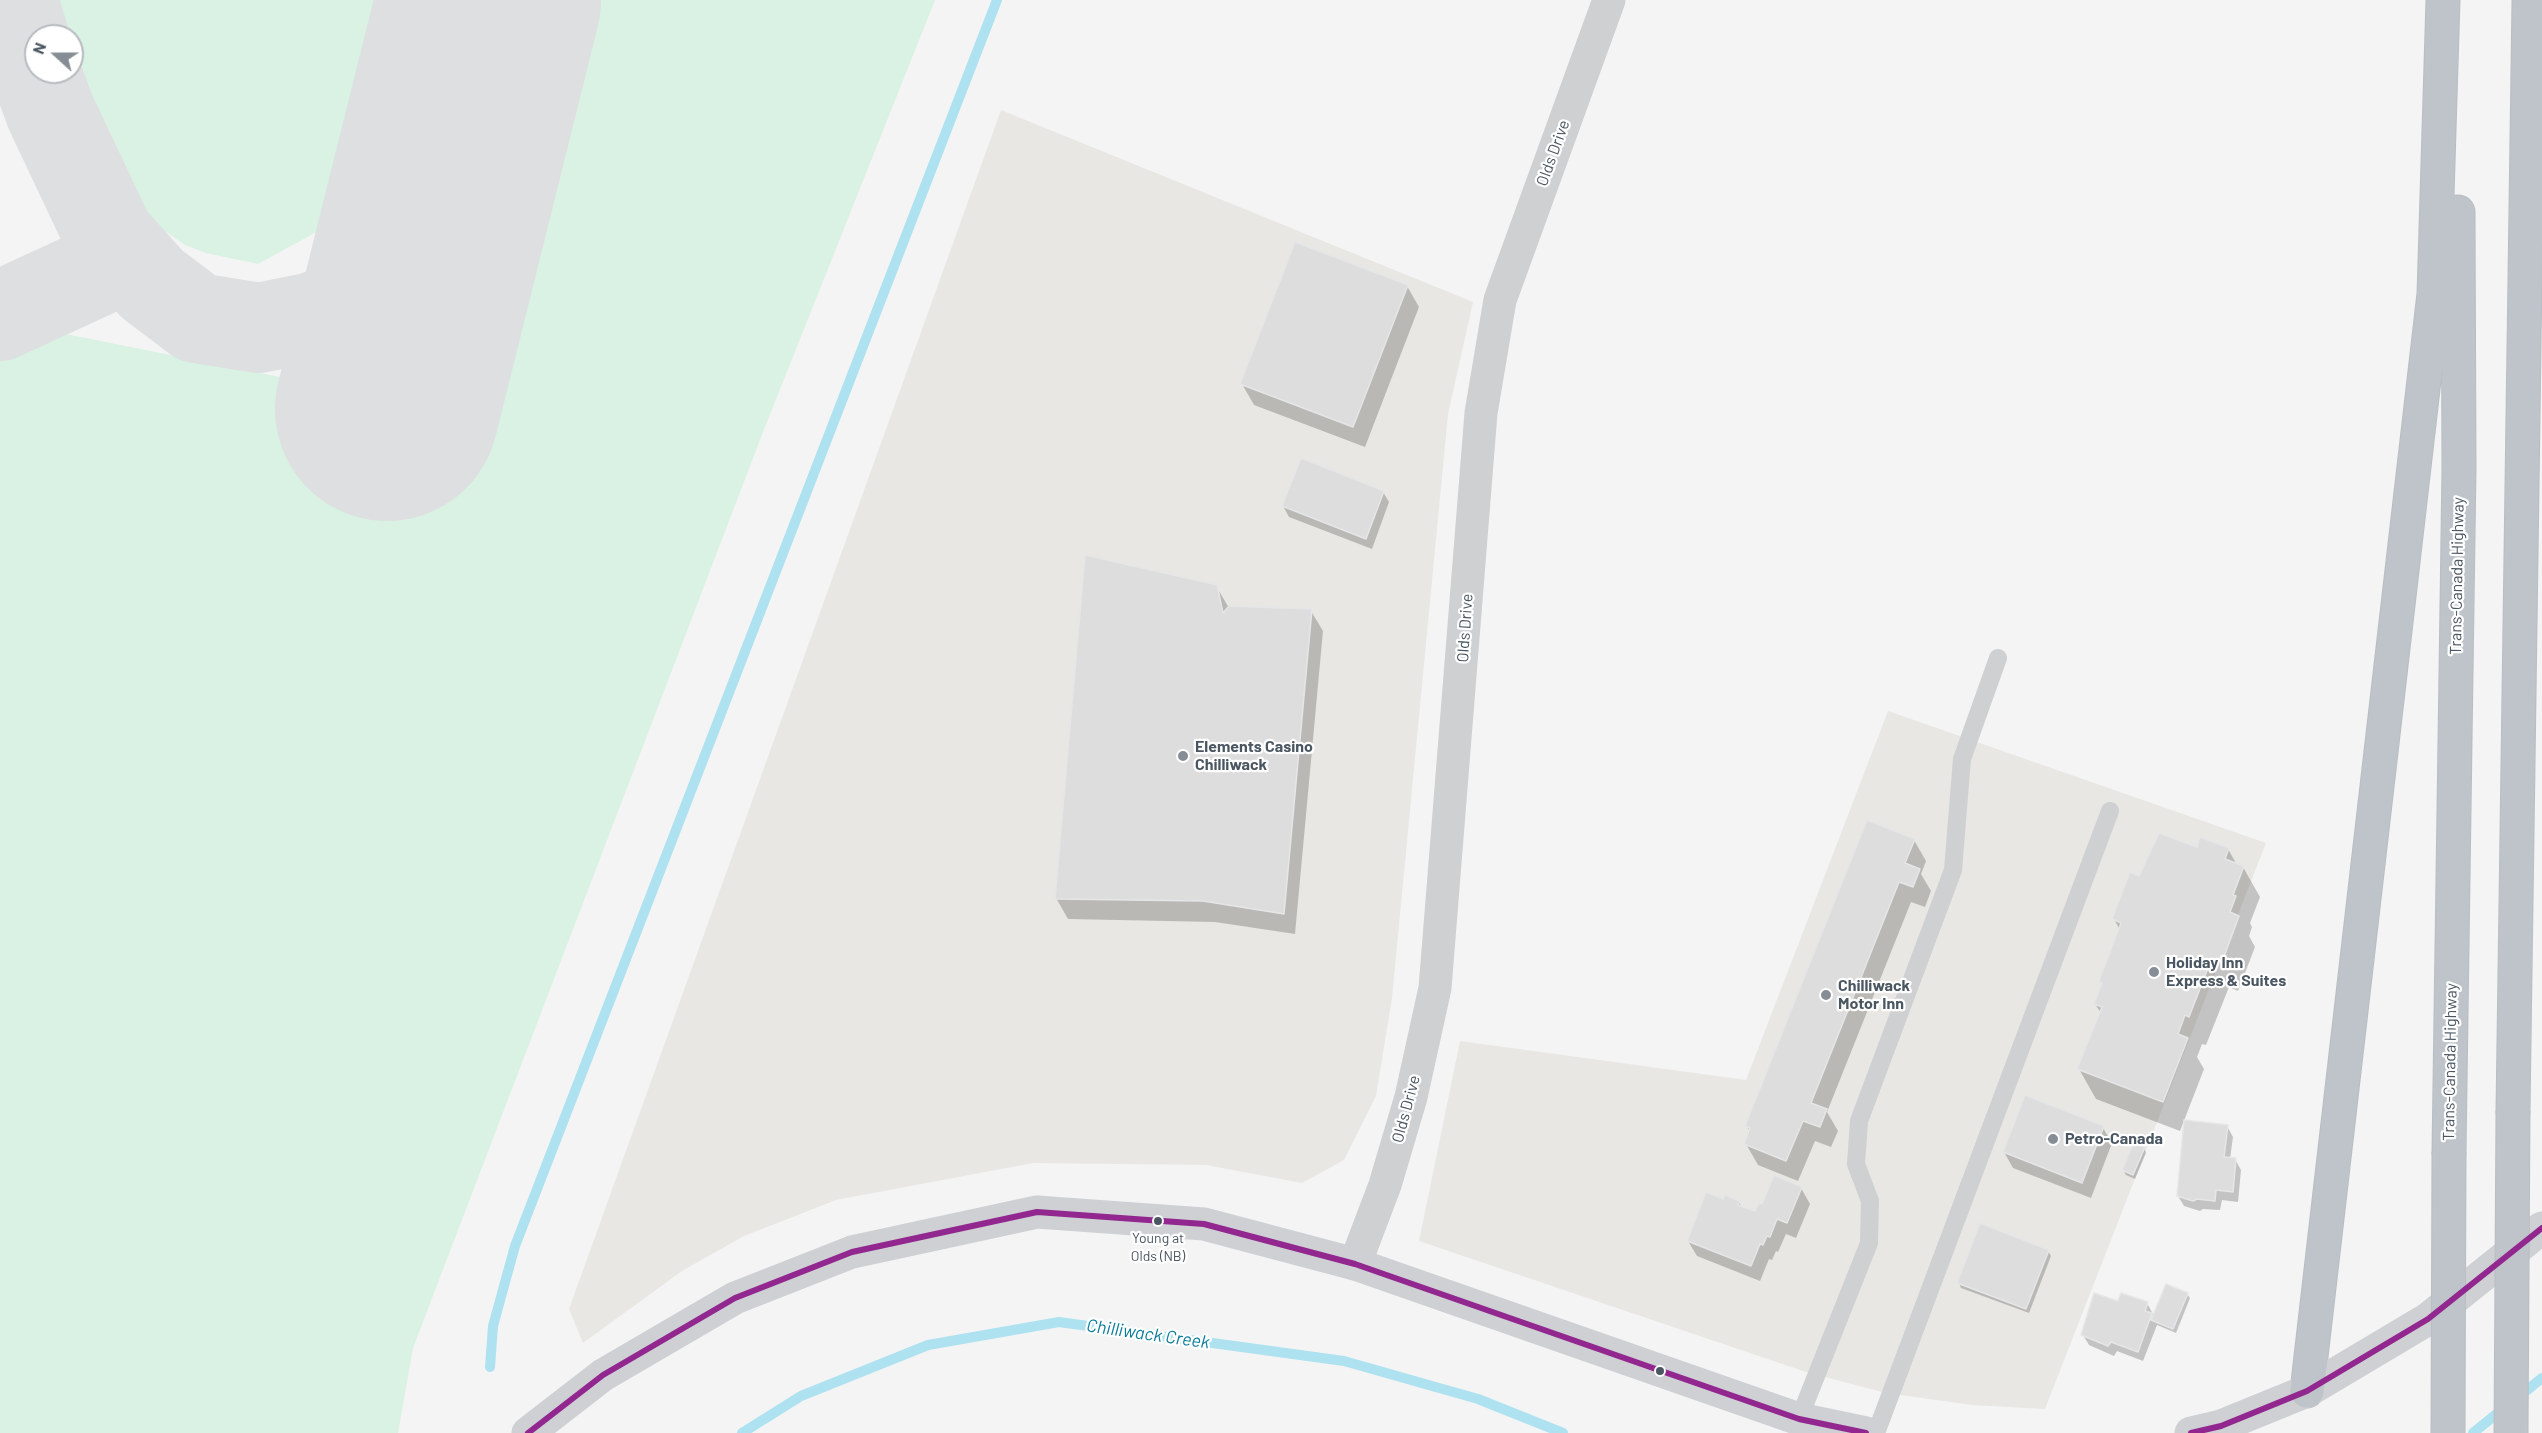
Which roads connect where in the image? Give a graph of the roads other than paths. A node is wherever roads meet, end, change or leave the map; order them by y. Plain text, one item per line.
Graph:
1 (1609, 0) edge
2 (2443, 0) edge
3 (2457, 0) edge
4 (2529, 0) edge
5 (2537, 0) edge
6 (2542, 174) edge
7 (1998, 658) dead end
8 (2110, 812) dead end
9 (2542, 1228) edge
10 (1355, 1264) junction
11 (2307, 1391) junction
12 (1799, 1419) junction
13 (528, 1433) edge
14 (1866, 1433) edge
15 (1876, 1433) edge
16 (2191, 1433) edge
17 (2448, 1433) edge
18 (2511, 1433) edge

1 - 10 street, Olds Drive
2 - 11 highway
3 - 17 highway, Trans-Canada Highway, bridge
4 - 18 highway, bridge
5 - 6 highway
7 - 12 lane
8 - 15 lane
9 - 11 main road
10 - 12 main road
10 - 13 main road
11 - 16 main road
12 - 14 main road

